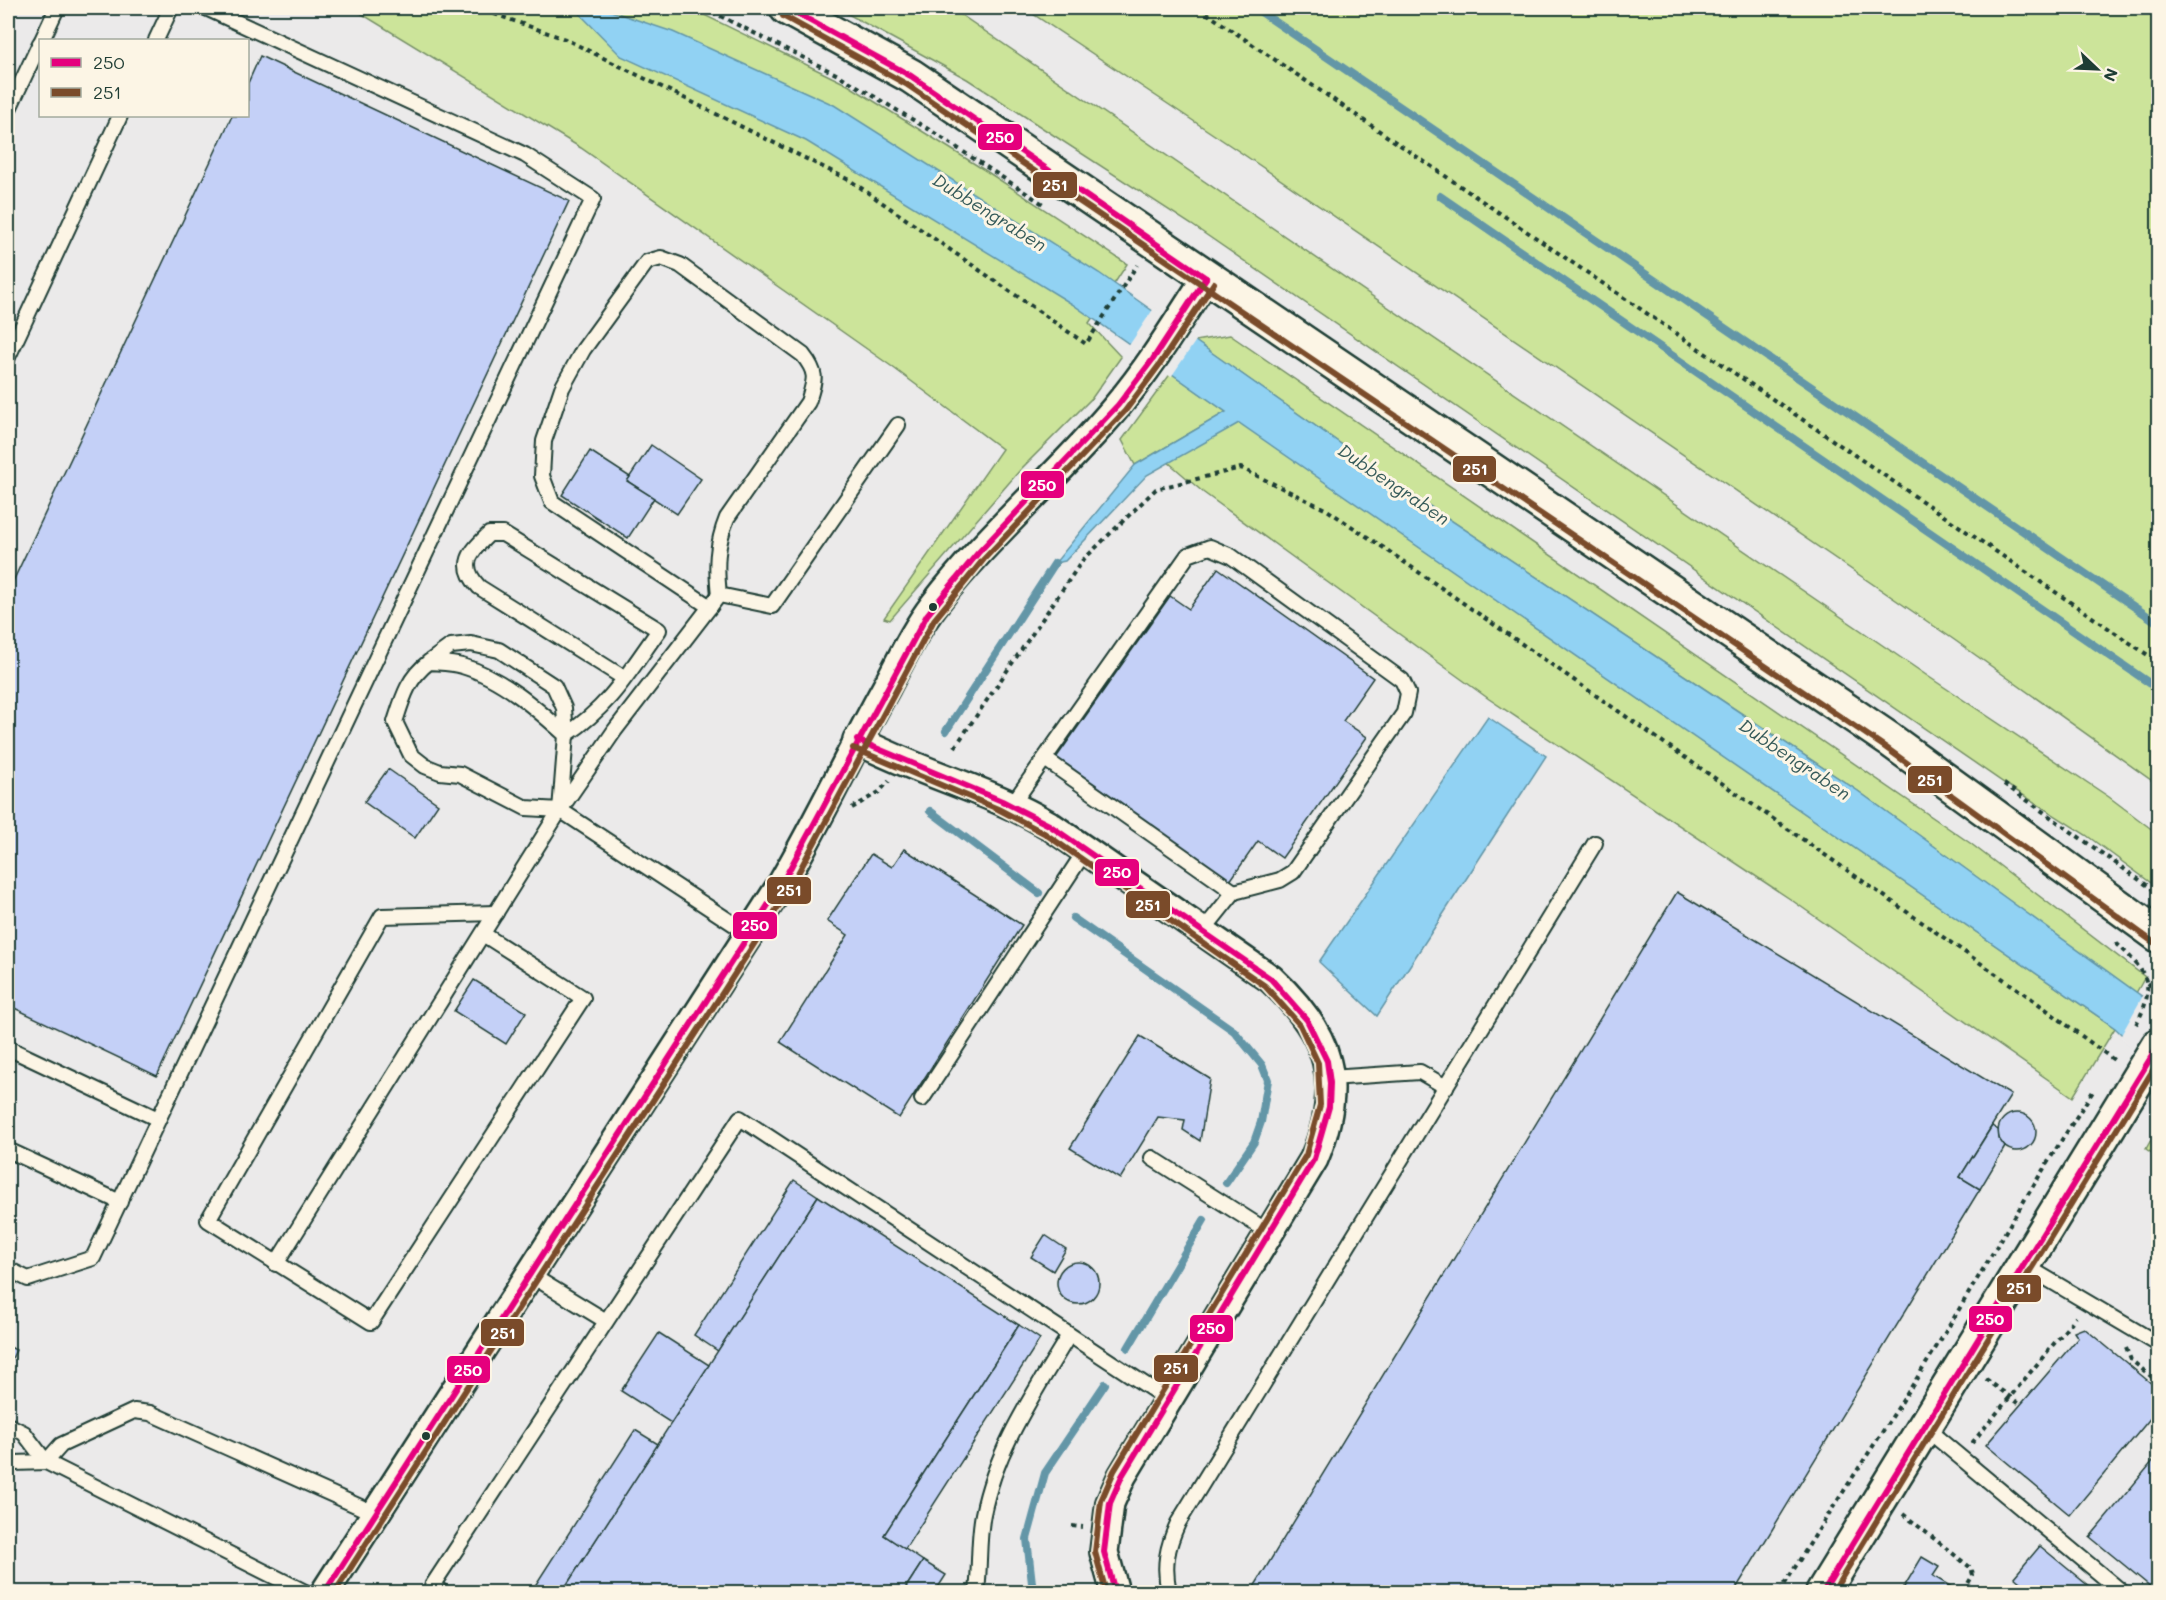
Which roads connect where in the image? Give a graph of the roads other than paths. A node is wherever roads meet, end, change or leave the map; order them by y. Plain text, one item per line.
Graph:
1 (57, 8) edge
2 (171, 8) edge
3 (206, 8) edge
4 (787, 8) edge
5 (42, 39) edge
6 (156, 39) edge
7 (39, 46) edge
8 (8, 111) edge
9 (120, 117) edge
10 (1206, 278) junction
11 (8, 357) edge
12 (898, 425) dead end
13 (719, 595) junction
14 (710, 607) junction
15 (429, 662) junction
16 (624, 678) junction
17 (566, 735) junction
18 (857, 740) junction
19 (1045, 759) junction
20 (1011, 806) junction
21 (560, 810) junction
22 (1595, 843) dead end
23 (1085, 851) junction
24 (1234, 892) junction
25 (496, 913) junction
26 (1202, 932) junction
27 (483, 934) junction
28 (749, 934) junction
29 (2158, 935) edge
30 (2158, 1046) edge
31 (8, 1048) edge
32 (1330, 1078) junction
33 (1446, 1087) junction
34 (922, 1100) dead end
35 (158, 1119) junction
36 (8, 1150) edge
37 (1152, 1158) dead end
38 (120, 1202) junction
39 (1270, 1233) junction
40 (276, 1264) junction
41 (2024, 1265) junction
42 (8, 1269) edge
43 (529, 1274) junction
44 (606, 1321) junction
45 (1069, 1335) junction
46 (2158, 1344) edge
47 (1167, 1399) junction
48 (8, 1425) edge
49 (1924, 1427) junction
50 (46, 1462) junction
51 (10, 1463) edge
52 (376, 1514) junction
53 (305, 1593) edge
54 (325, 1593) edge
55 (442, 1593) edge
56 (977, 1593) edge
57 (1115, 1593) edge
58 (1169, 1593) edge
59 (1823, 1593) edge
60 (2122, 1593) edge

1 - 5 lane
2 - 6 lane
3 - 35 lane
4 - 10 main road
7 - 8 lane
9 - 11 lane
10 - 18 street
10 - 29 main road
12 - 13 lane
13 - 14 lane
13 - 14 lane
14 - 21 lane
15 - 17 lane
15 - 17 lane
15 - 21 lane
16 - 16 lane
16 - 17 lane
17 - 21 lane
18 - 20 street
18 - 28 street
19 - 20 lane
19 - 24 lane
19 - 24 lane
20 - 23 street
21 - 25 lane
21 - 28 lane
22 - 33 lane
23 - 26 street
23 - 34 lane
24 - 26 lane
25 - 27 lane
25 - 40 lane
26 - 32 street
27 - 40 lane
27 - 40 lane
28 - 43 street
30 - 41 main road
31 - 35 lane
32 - 33 lane
32 - 39 street
33 - 58 lane
35 - 38 lane
36 - 38 lane
37 - 39 lane
38 - 42 lane
39 - 47 street
41 - 46 lane
41 - 49 main road
43 - 44 lane
43 - 52 street
44 - 45 lane
44 - 55 lane
45 - 47 lane
45 - 56 lane
47 - 57 street
48 - 50 lane
49 - 59 main road
49 - 60 lane
50 - 51 lane
50 - 52 lane
50 - 53 lane
52 - 54 street

